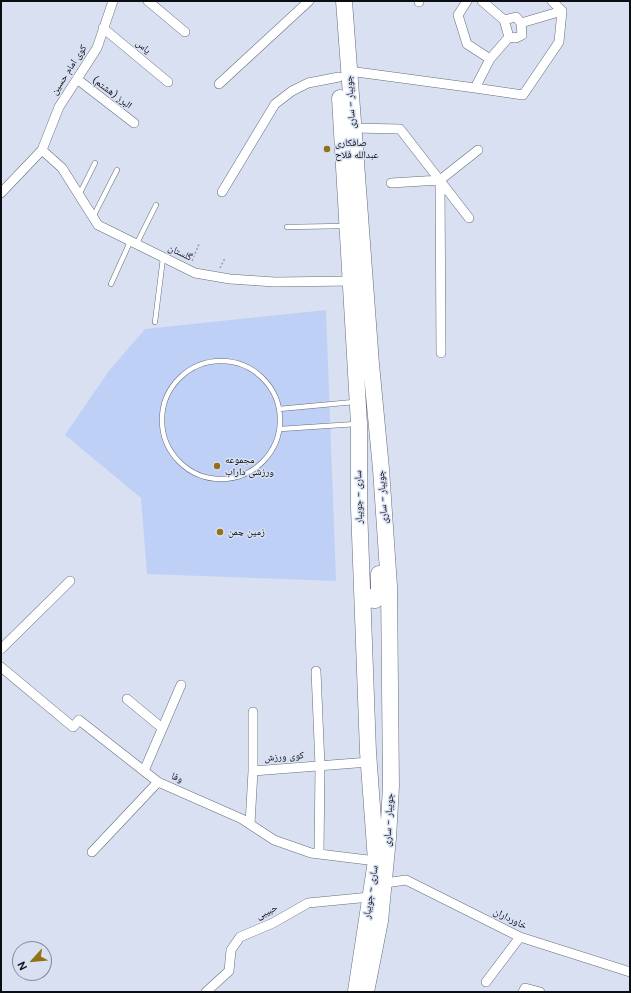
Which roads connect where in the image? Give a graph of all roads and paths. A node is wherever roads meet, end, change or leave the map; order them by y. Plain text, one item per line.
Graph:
1 (113, 1) edge
2 (148, 1) edge
3 (309, 1) edge
4 (335, 1) edge
5 (344, 1) edge
6 (467, 1) edge
7 (482, 1) edge
8 (552, 1) edge
9 (562, 11) junction
10 (504, 20) junction
11 (521, 23) junction
12 (103, 28) junction
13 (185, 32) dead end
14 (509, 37) junction
15 (490, 60) junction
16 (344, 74) junction
17 (77, 79) junction
18 (168, 82) dead end
19 (219, 84) dead end
20 (475, 88) junction
21 (134, 123) dead end
22 (353, 128) junction
23 (42, 150) junction
24 (478, 150) dead end
25 (96, 163) dead end
26 (117, 170) dead end
27 (440, 180) junction
28 (391, 183) dead end
29 (222, 192) dead end
30 (1, 193) edge
31 (78, 196) junction
32 (156, 205) dead end
33 (92, 217) junction
34 (470, 218) dead end
35 (348, 226) junction
36 (287, 227) dead end
37 (133, 243) junction
38 (199, 244) dead end
39 (163, 258) junction
40 (224, 258) dead end
41 (188, 270) junction
42 (215, 276) junction
43 (352, 281) junction
44 (111, 284) dead end
45 (155, 322) dead end
46 (441, 353) dead end
47 (358, 402) junction
48 (279, 409) junction
49 (359, 424) junction
50 (280, 429) junction
51 (381, 469) junction
52 (70, 581) dead end
53 (363, 593) junction
54 (390, 641) junction
55 (1, 649) edge
56 (1, 667) edge
57 (316, 671) dead end
58 (181, 685) dead end
59 (127, 700) dead end
60 (367, 706) junction
61 (253, 712) dead end
62 (162, 728) junction
63 (369, 762) junction
64 (320, 766) junction
65 (144, 771) junction
66 (253, 771) junction
67 (158, 782) junction
68 (250, 824) junction
69 (92, 852) dead end
70 (319, 854) junction
71 (376, 861) junction
72 (385, 883) junction
73 (370, 897) junction
74 (520, 937) junction
75 (630, 972) edge
76 (486, 982) dead end
77 (206, 992) edge
78 (356, 992) edge
79 (366, 992) edge
80 (523, 992) edge
81 (540, 992) edge

1 - 12 street, کوی امام حسین
2 - 13 street
3 - 19 street
4 - 16 highway, ساری - جویبار
5 - 16 highway, جویبار - ساری
6 - 15 street
7 - 10 street
8 - 9 street
9 - 11 street
9 - 20 street
10 - 11 street
10 - 14 street
11 - 14 street
12 - 17 street, کوی امام حسین
12 - 18 street, یاس
14 - 15 street
15 - 20 street
16 - 20 street
16 - 22 highway, جویبار - ساری
16 - 29 street
16 - 35 highway, ساری - جویبار
17 - 21 street, البرز (هشتم)
17 - 23 street, کوی امام حسین
22 - 27 street
22 - 51 highway, جویبار - ساری
23 - 30 street
23 - 31 street, گلستان
24 - 27 street
25 - 31 lane
26 - 33 lane
27 - 28 street
27 - 34 street
27 - 46 street
31 - 33 street, گلستان
32 - 37 lane
33 - 37 street, گلستان
35 - 36 lane
35 - 43 highway, ساری - جویبار
37 - 39 street, گلستان
37 - 44 lane
38 - 41 path
39 - 41 street, گلستان
39 - 45 lane
40 - 42 path
41 - 42 street, گلستان
42 - 43 street, گلستان
43 - 47 highway, ساری - جویبار
47 - 48 lane
47 - 49 highway, ساری - جویبار
48 - 50 lane
48 - 50 lane
49 - 50 lane
49 - 53 highway, ساری - جویبار
51 - 53 highway
51 - 54 highway, جویبار - ساری
52 - 55 street
53 - 60 highway, ساری - جویبار
54 - 60 highway
54 - 72 highway, جویبار - ساری
56 - 65 street, وفا
57 - 64 street
58 - 62 street
59 - 62 street
60 - 63 highway, ساری - جویبار
61 - 66 street
62 - 65 street
63 - 64 street, کوی ورزش
63 - 71 highway, ساری - جویبار
64 - 66 street, کوی ورزش
64 - 70 street
65 - 67 street, وفا
66 - 68 street, کوی ورزش
67 - 68 street, وفا
67 - 69 street
68 - 70 street, وفا
70 - 71 street, وفا
71 - 73 highway, ساری - جویبار
72 - 74 street, خاورداران
72 - 79 highway, جویبار - ساری
73 - 77 street, حبیبی
73 - 78 highway, ساری - جویبار
74 - 75 street, خاورداران
74 - 76 street
80 - 81 street

